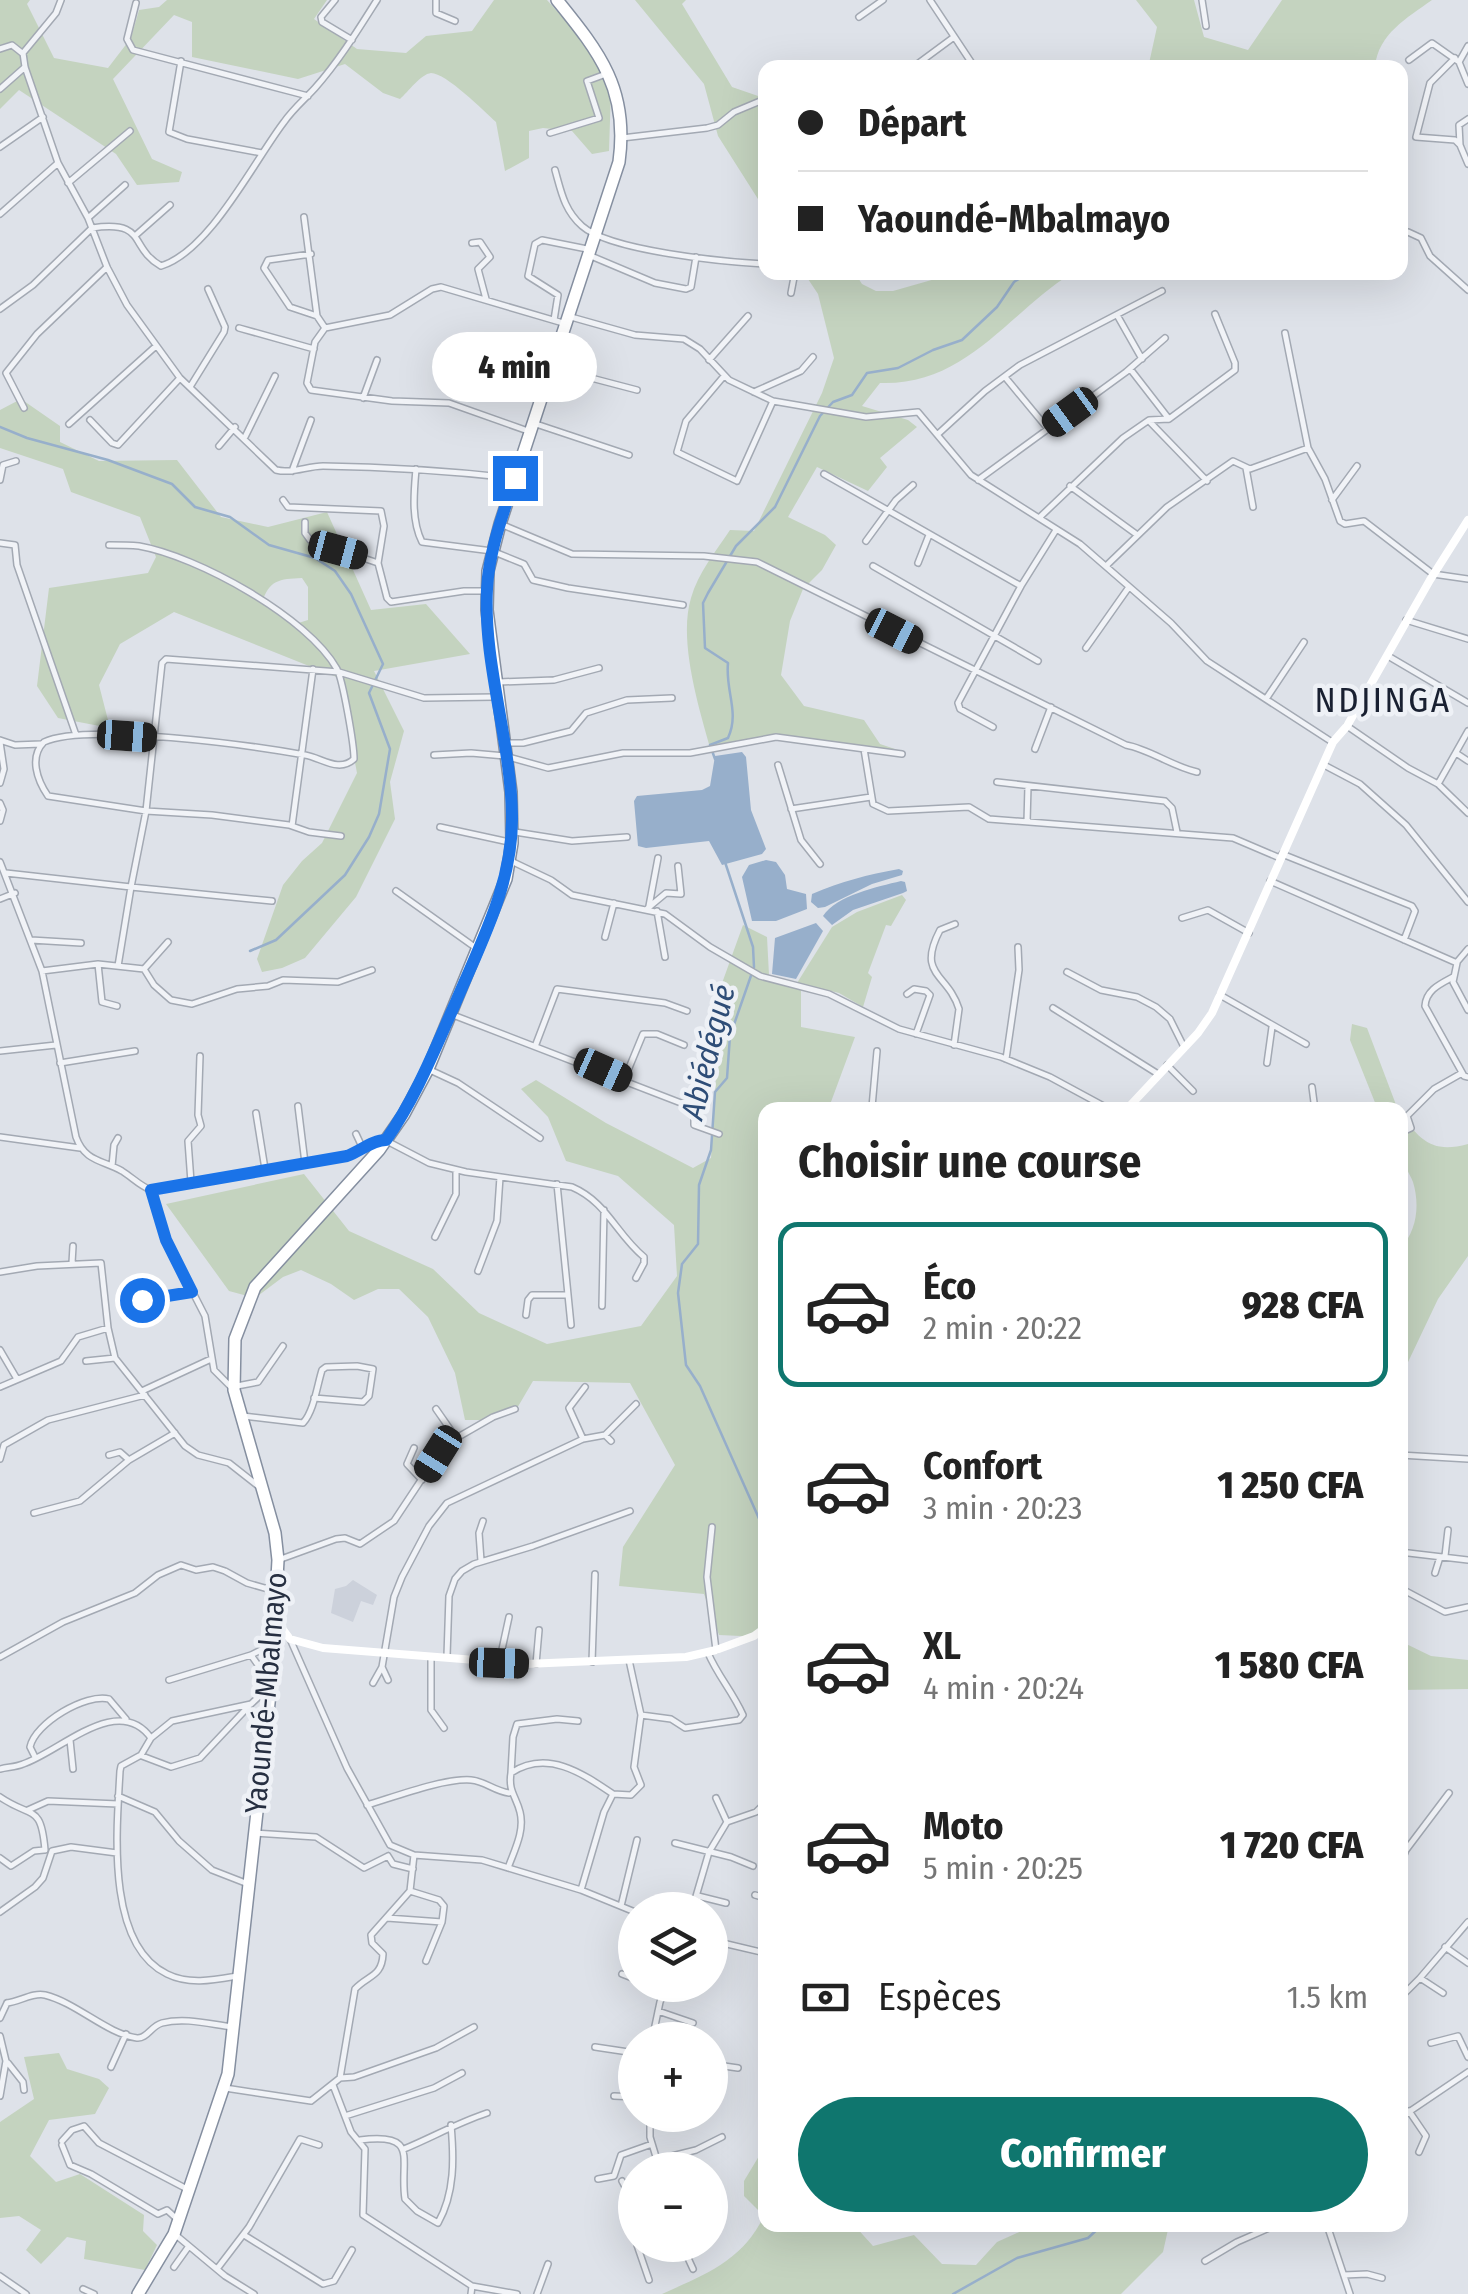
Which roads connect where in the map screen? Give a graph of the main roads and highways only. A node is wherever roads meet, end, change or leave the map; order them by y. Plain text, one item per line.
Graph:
1 (557, 0) edge
2 (138, 2294) edge

1 - 2 highway, Yaoundé-Mbalmayo

